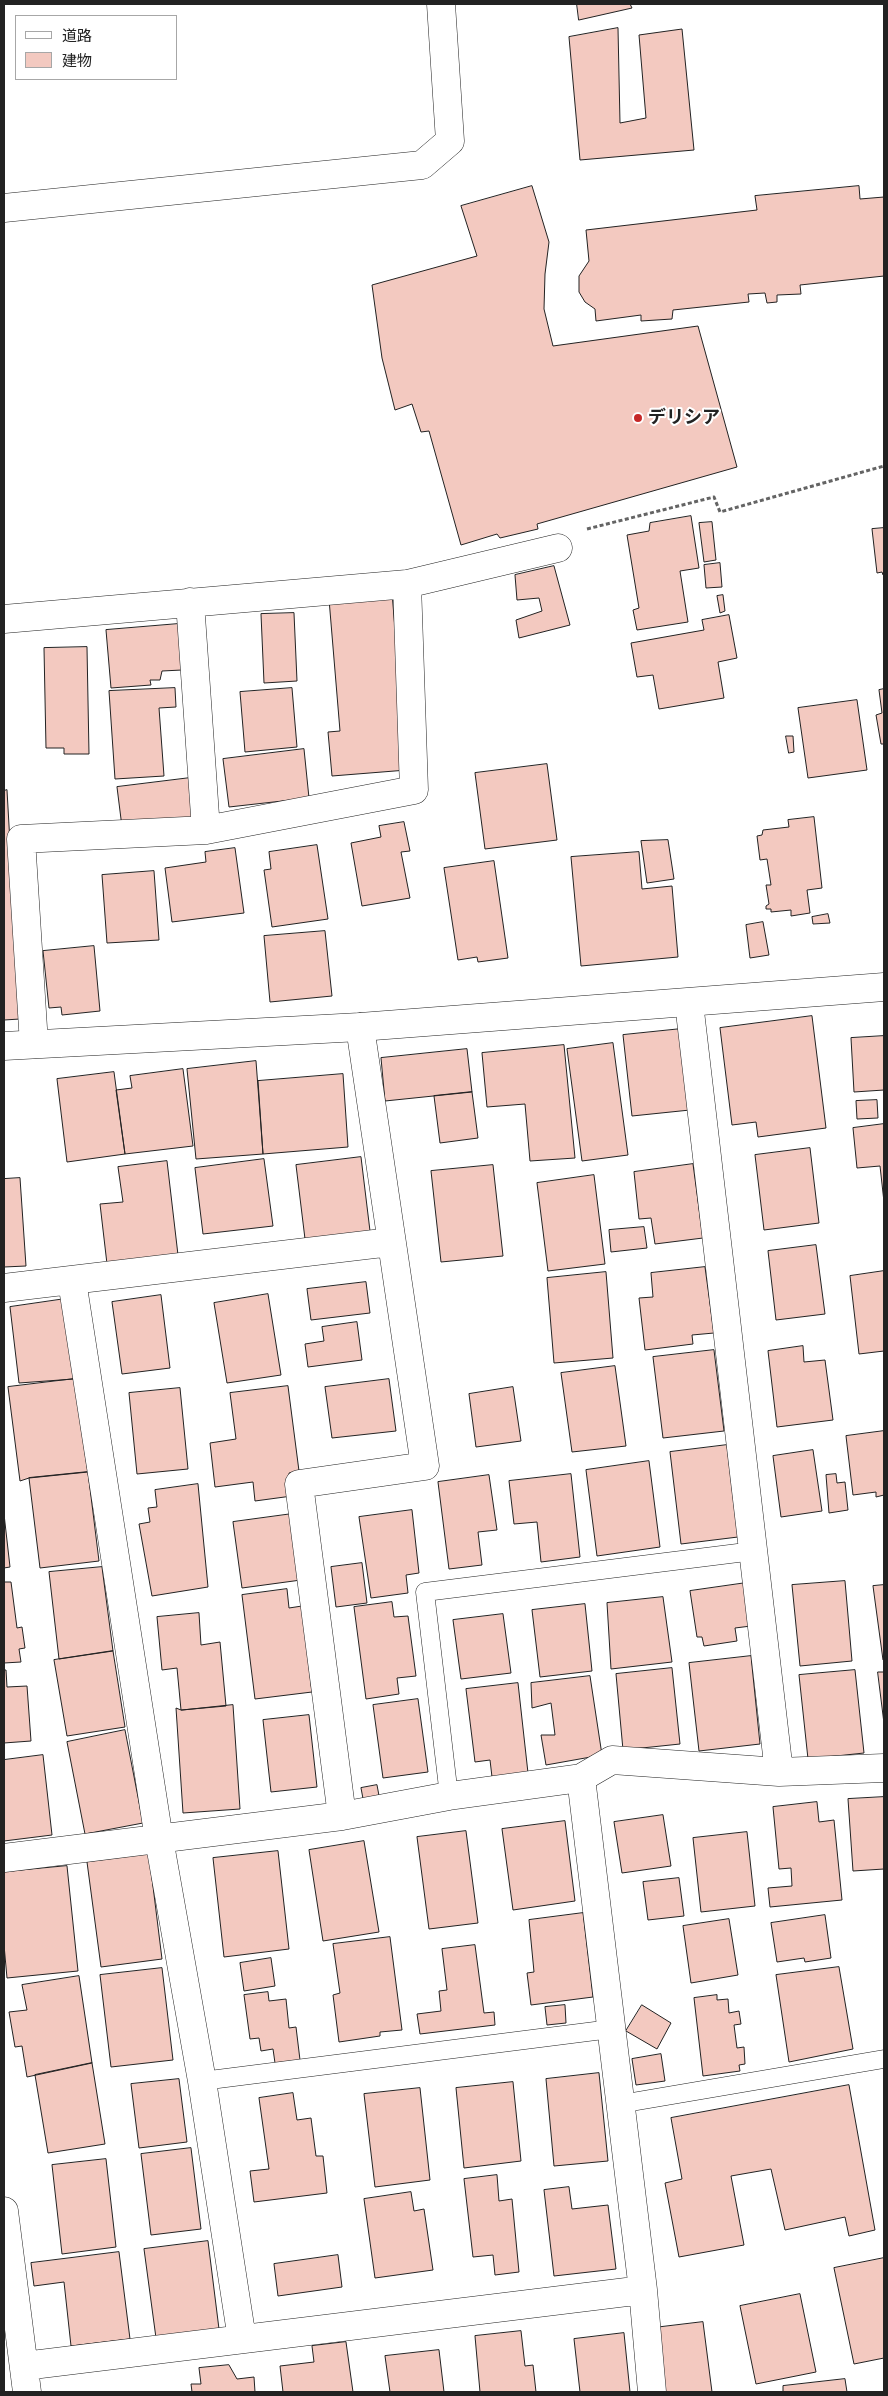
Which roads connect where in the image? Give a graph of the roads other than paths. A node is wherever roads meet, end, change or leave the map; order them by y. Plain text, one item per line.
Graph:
1 (441, 4) edge
2 (4, 208) edge
3 (558, 548) road end
4 (407, 584) junction
5 (190, 602) junction
6 (4, 618) edge
7 (206, 830) junction
8 (884, 987) edge
9 (689, 1003) junction
10 (360, 1027) junction
11 (34, 1044) junction
12 (4, 1046) edge
13 (391, 1242) junction
14 (72, 1281) junction
15 (4, 1288) edge
16 (754, 1551) junction
17 (884, 1768) edge
18 (779, 1772) junction
19 (581, 1778) junction
20 (449, 1796) junction
21 (342, 1816) junction
22 (159, 1839) junction
23 (4, 1858) edge
24 (611, 2029) junction
25 (884, 2059) edge
26 (202, 2081) junction
27 (620, 2104) junction
28 (4, 2211) edge
29 (643, 2290) junction
30 (242, 2339) junction
31 (24, 2366) junction
32 (27, 2392) edge
33 (652, 2392) edge

1 - 2 street
3 - 4 street
4 - 5 street
4 - 7 street
5 - 6 street
5 - 7 street
7 - 11 street
8 - 9 street
9 - 10 street
9 - 16 street
10 - 11 street
10 - 13 street
11 - 12 street
13 - 14 street
13 - 21 street
14 - 15 street
14 - 22 street
16 - 18 street
16 - 20 lane
17 - 18 street
18 - 19 street
19 - 20 street
19 - 24 street
20 - 21 street
21 - 22 street
22 - 23 street
22 - 26 street
24 - 26 lane
24 - 27 street
25 - 27 lane
26 - 30 street
27 - 29 street
28 - 31 street
29 - 30 street
29 - 33 street
30 - 31 street
31 - 32 street

